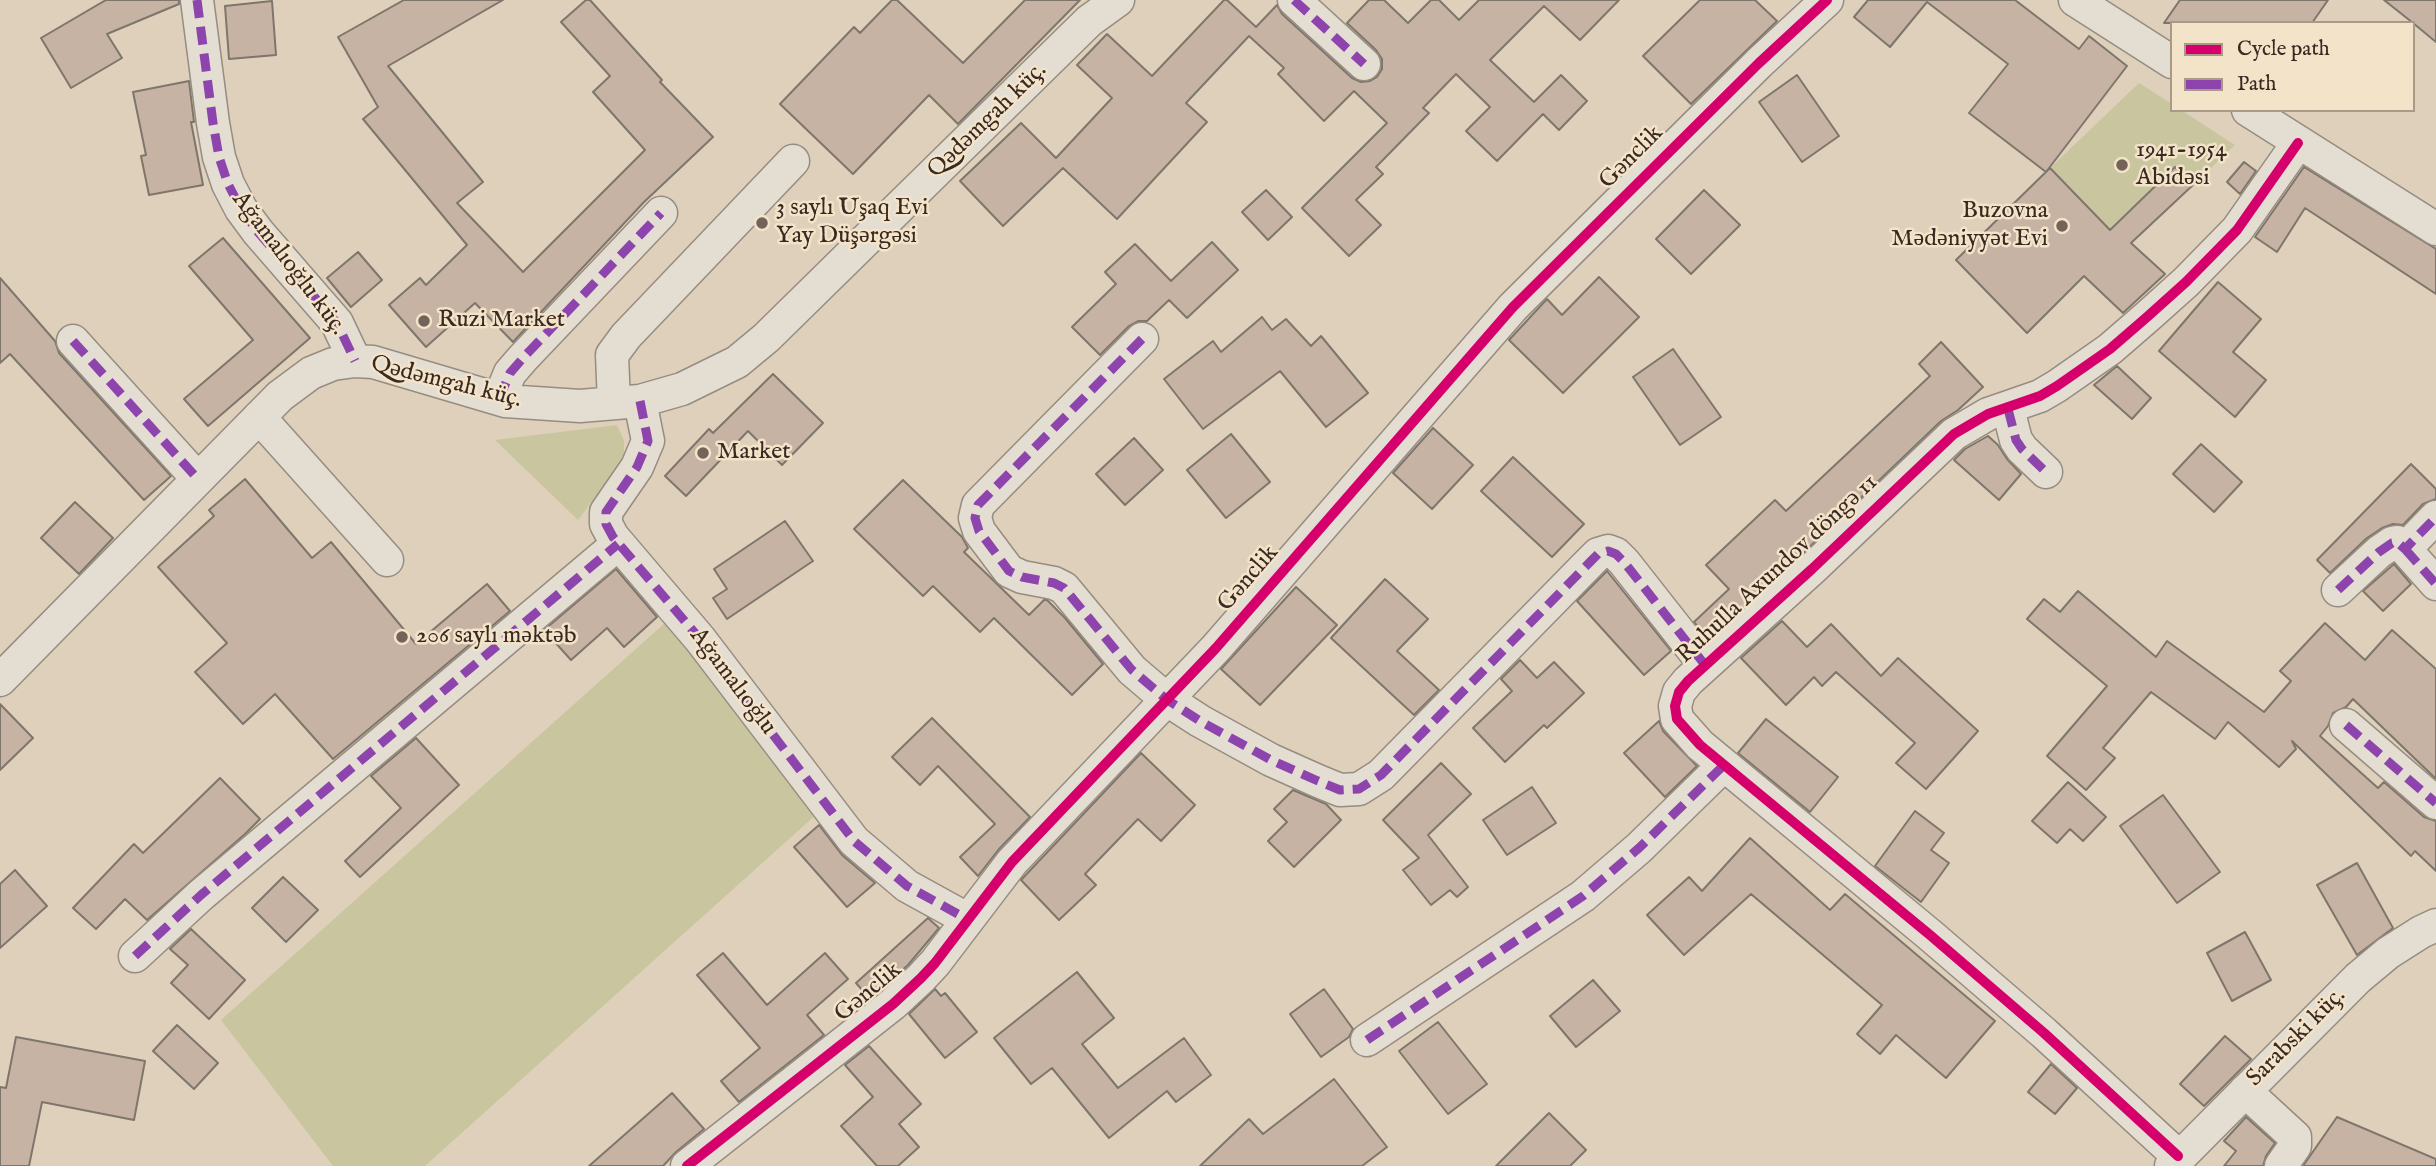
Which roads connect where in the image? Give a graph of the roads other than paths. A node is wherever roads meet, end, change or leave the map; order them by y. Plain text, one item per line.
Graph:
1 (197, 0) edge
2 (1118, 0) edge
3 (1294, 0) edge
4 (1827, 0) edge
5 (2075, 0) edge
6 (2170, 61) edge
7 (1364, 64) dead end
8 (2251, 112) edge
9 (2298, 142) junction
10 (793, 161) dead end
11 (661, 213) dead end
12 (2436, 229) edge
13 (1142, 339) dead end
14 (73, 341) dead end
15 (355, 361) junction
16 (499, 399) junction
17 (627, 402) junction
18 (2008, 409) junction
19 (259, 416) junction
20 (2046, 472) dead end
21 (197, 478) junction
22 (2436, 517) edge
23 (618, 544) junction
24 (2405, 549) junction
25 (387, 560) dead end
26 (2436, 584) edge
27 (2338, 590) dead end
28 (1705, 665) junction
29 (0, 680) edge
30 (1166, 699) junction
31 (2346, 725) dead end
32 (1724, 765) junction
33 (2436, 803) edge
34 (967, 919) junction
35 (2436, 925) edge
36 (135, 956) dead end
37 (1367, 1041) dead end
38 (2245, 1091) junction
39 (2175, 1161) edge
40 (687, 1166) edge
41 (2281, 1166) edge

1 - 15 street, Ağamalıoğlu küç.
2 - 17 street, Qədəmgah küç.
3 - 7 street
4 - 30 street, Gənclik
5 - 6 street
8 - 9 street
9 - 12 street
9 - 18 street, Ruhulla Axundov döngə 11
10 - 17 street
11 - 16 street
13 - 30 street
14 - 21 street
15 - 16 street, Qədəmgah küç.
15 - 19 street, Qədəmgah küç.
16 - 17 street, Qədəmgah küç.
17 - 23 street, Ağamalıoğlu
18 - 20 street
18 - 28 street, Ruhulla Axundov döngə 11
19 - 21 street, Qədəmgah küç.
19 - 25 street
21 - 29 street, Qədəmgah küç.
22 - 24 street
23 - 34 street, Ağamalıoğlu
23 - 36 street
24 - 26 street
24 - 27 street
28 - 30 street
28 - 32 street, Ruhulla Axundov döngə 11
30 - 34 street, Gənclik
31 - 33 street
32 - 37 street
32 - 39 street, Ruhulla Axundov döngə 11
34 - 40 street, Gənclik
35 - 38 street, Sarabski küç.
38 - 39 street, Sarabski küç.
38 - 41 street

